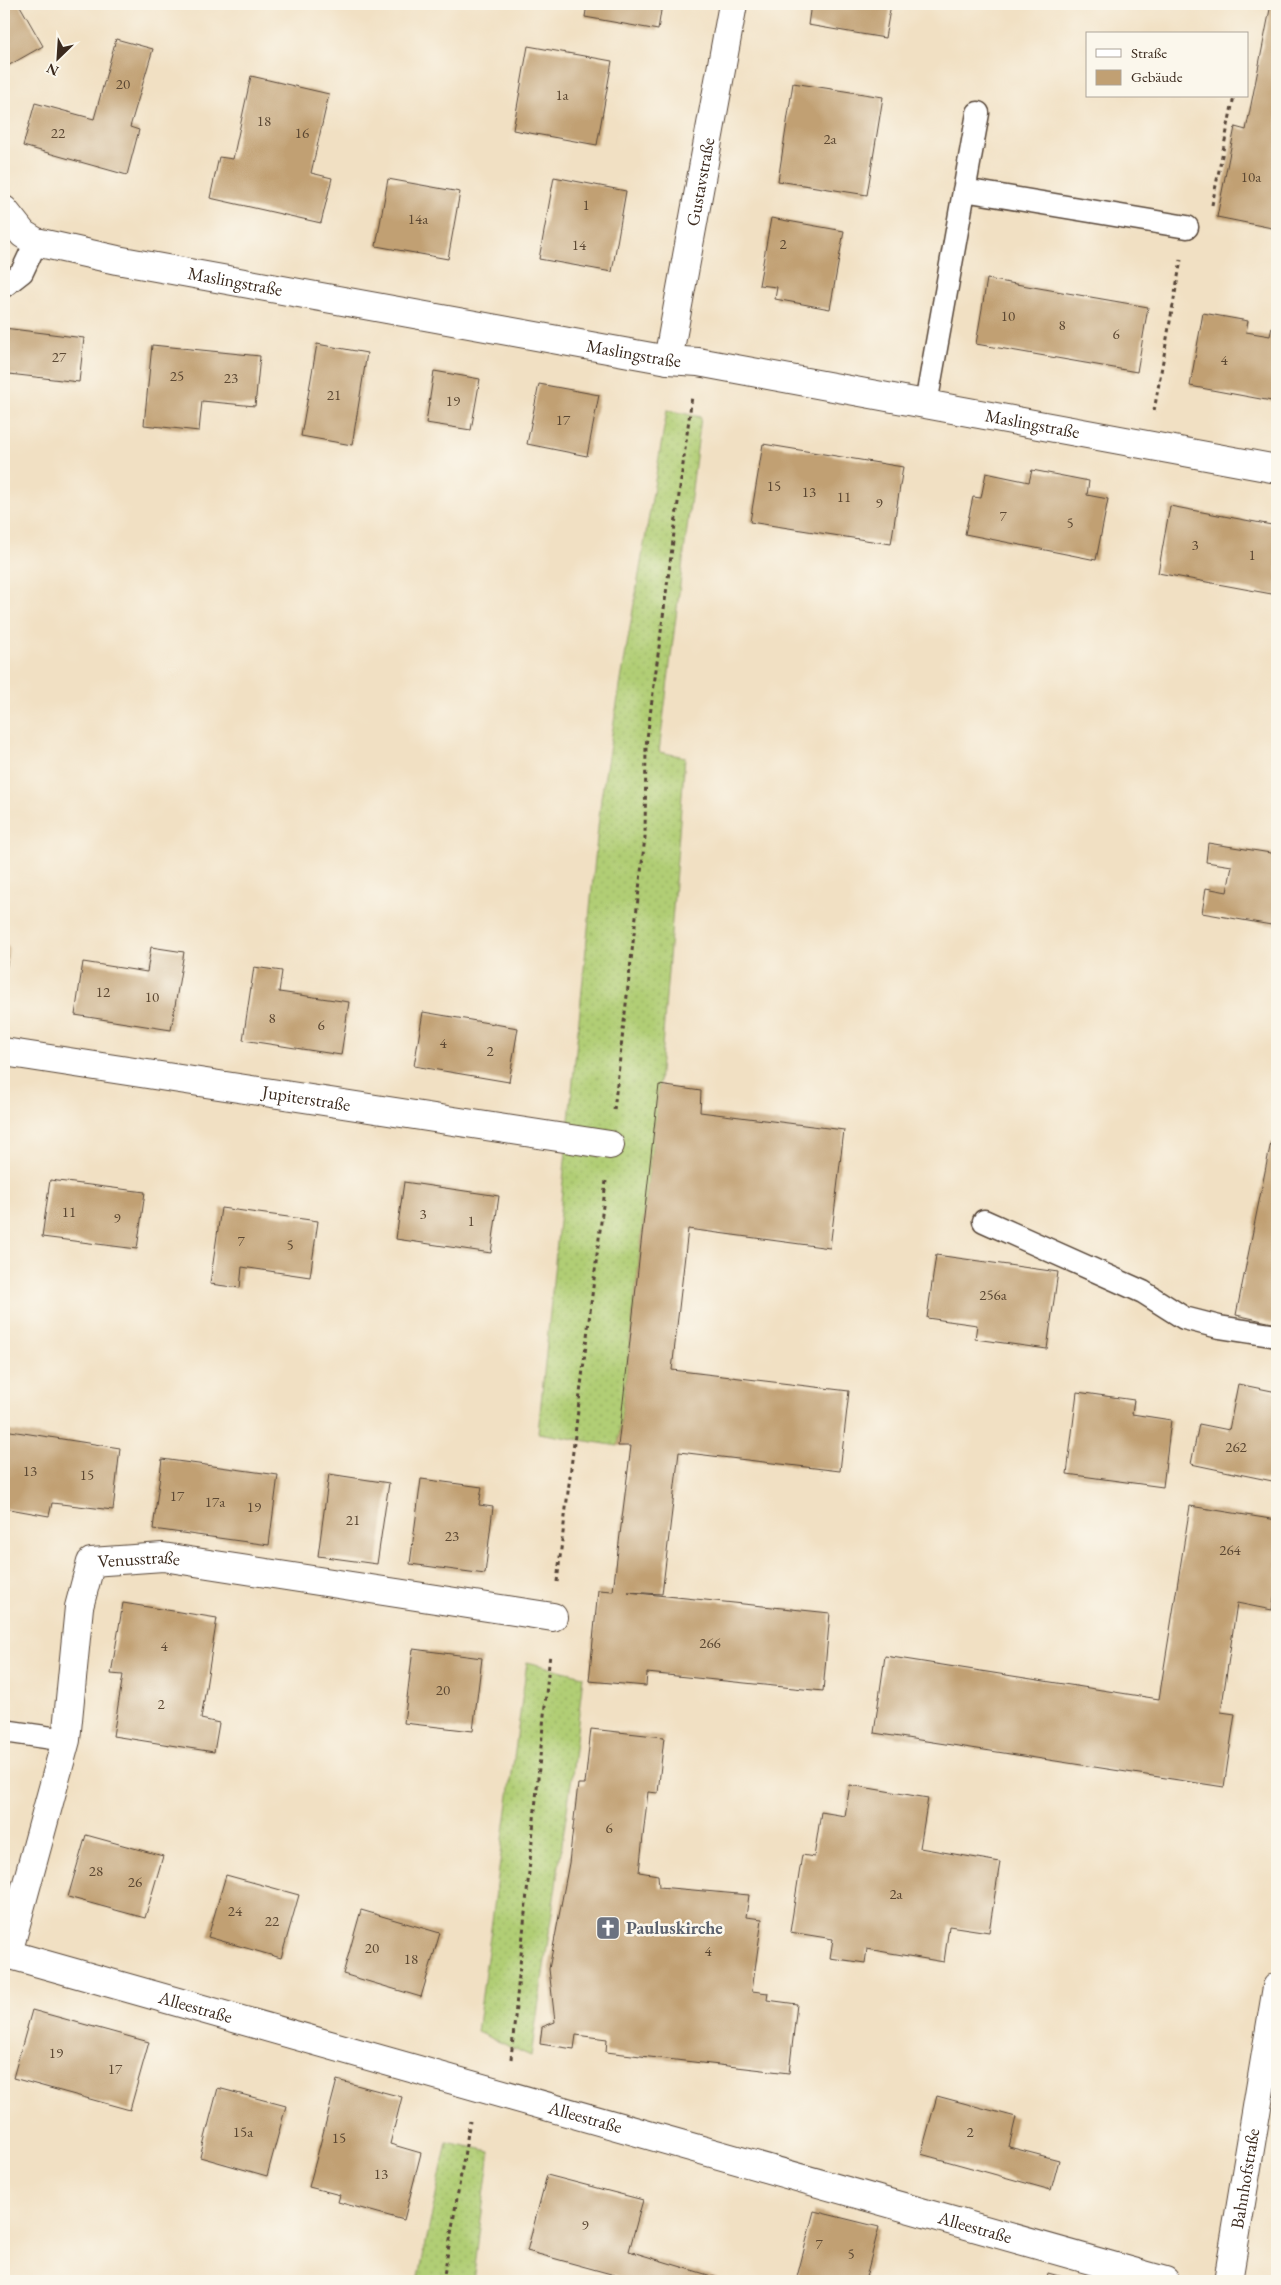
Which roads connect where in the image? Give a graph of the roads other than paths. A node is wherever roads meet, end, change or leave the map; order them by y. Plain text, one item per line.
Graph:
1 (733, 4) edge
2 (978, 113) dead end
3 (964, 190) junction
4 (4, 210) edge
5 (1187, 227) road end
6 (36, 242) junction
7 (4, 286) edge
8 (668, 360) junction
9 (926, 404) junction
10 (1277, 468) edge
11 (4, 1052) edge
12 (610, 1145) road end
13 (984, 1221) dead end
14 (1277, 1336) edge
15 (553, 1617) road end
16 (4, 1731) edge
17 (66, 1740) junction
18 (6, 1953) edge
19 (1277, 1987) edge
20 (1165, 2281) edge
21 (1228, 2281) edge

1 - 8 street, Gustavstraße
2 - 3 lane
3 - 5 lane
3 - 9 lane
4 - 6 street, Maslingstraße
6 - 7 lane
6 - 8 street, Maslingstraße
8 - 9 street, Maslingstraße
9 - 10 street, Maslingstraße
11 - 12 street, Jupiterstraße
13 - 14 lane
15 - 17 street, Venusstraße
16 - 17 lane
17 - 18 street, Venusstraße
18 - 20 street, Alleestraße
19 - 21 street, Bahnhofstraße

